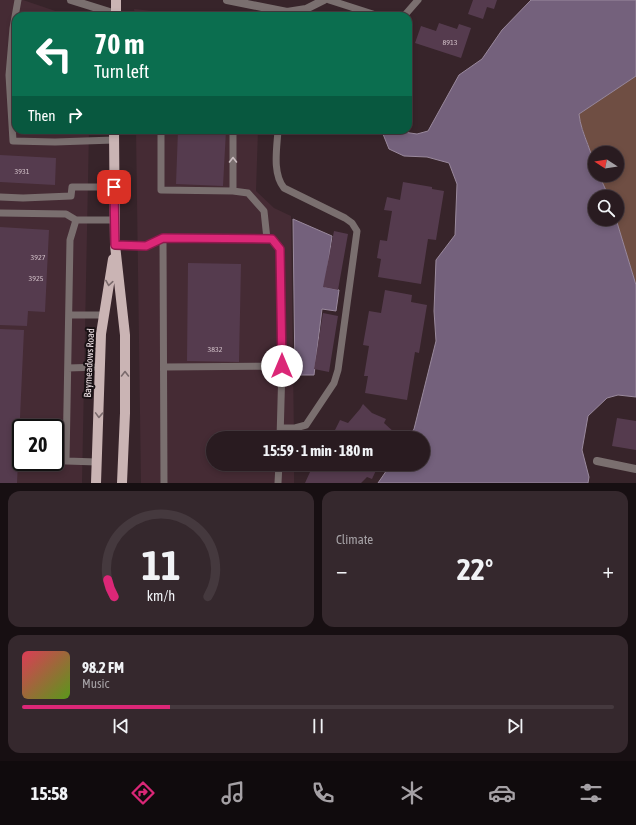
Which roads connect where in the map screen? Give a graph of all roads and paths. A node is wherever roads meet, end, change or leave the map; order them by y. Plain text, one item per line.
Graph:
1 (18, 0) edge
2 (71, 0) edge
3 (116, 0) edge
4 (227, 0) edge
5 (324, 0) edge
6 (329, 0) edge
7 (418, 0) edge
8 (16, 12) edge
9 (107, 12) edge
10 (116, 12) edge
11 (366, 12) edge
12 (408, 12) edge
13 (12, 40) edge
14 (12, 124) edge
15 (13, 134) edge
16 (161, 134) edge
17 (233, 134) edge
18 (278, 134) edge
19 (114, 135) edge
20 (114, 187) junction
21 (233, 191) junction
22 (0, 197) edge
23 (0, 213) edge
24 (76, 220) junction
25 (115, 220) junction
26 (163, 238) junction
27 (267, 239) junction
28 (115, 245) junction
29 (69, 315) junction
30 (104, 315) junction
31 (282, 366) junction
32 (100, 367) junction
33 (164, 367) junction
34 (68, 368) junction
35 (125, 413) junction
36 (281, 428) junction
37 (281, 431) edge
38 (97, 462) junction
39 (597, 462) dead end
40 (636, 469) edge
41 (279, 471) edge
42 (96, 483) edge
43 (122, 483) edge
44 (129, 483) edge
45 (164, 483) edge
46 (278, 483) edge

1 - 8 lane
2 - 9 street
3 - 10 main road
4 - 5 street
6 - 11 lane
7 - 12 lane
13 - 14 lane
15 - 19 lane
16 - 21 lane
21 -> 17 lane
18 - 36 lane
19 - 20 main road, Baymeadows Road
20 - 22 lane
20 - 25 main road, Baymeadows Road
21 - 27 lane
23 - 24 lane
24 - 25 lane
24 - 29 lane
25 - 28 main road, Baymeadows Road
26 - 27 lane
26 - 28 lane
26 - 33 lane
27 - 31 lane
28 -> 30 main road, Baymeadows Road
35 -> 28 main road, Baymeadows Road
29 - 30 lane
29 - 34 lane
30 - 32 main road, Baymeadows Road
31 - 33 lane
31 - 36 lane
32 - 34 lane
32 -> 38 main road, Baymeadows Road
33 - 45 lane
34 - 38 lane
35 - 43 main road, Baymeadows Road
35 - 44 main road
36 - 37 lane
38 - 42 main road, Baymeadows Road
39 - 40 street
41 - 46 lane

